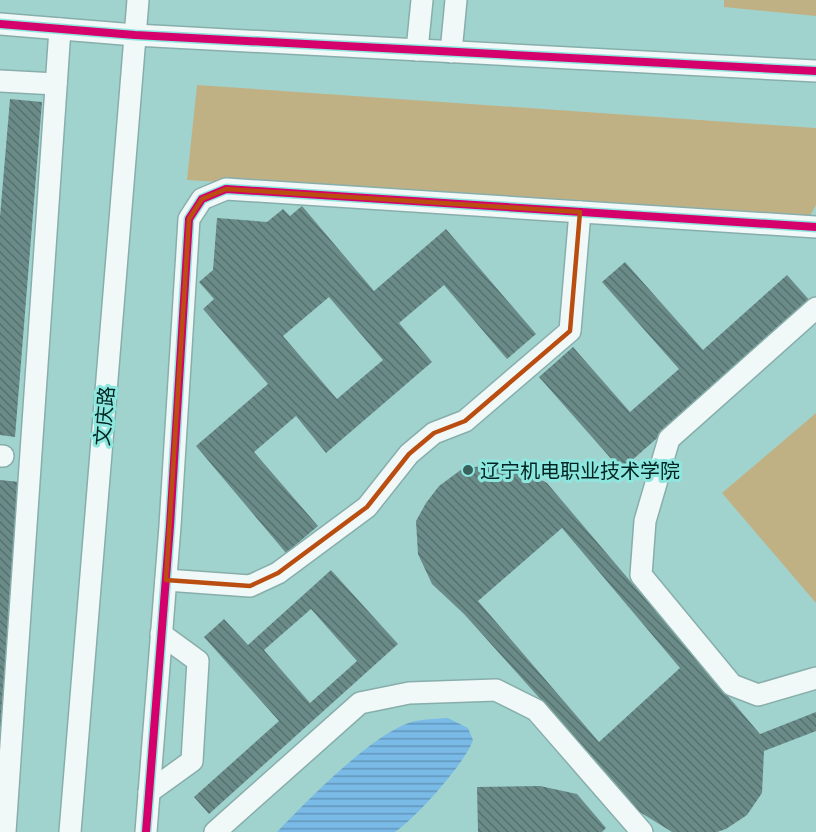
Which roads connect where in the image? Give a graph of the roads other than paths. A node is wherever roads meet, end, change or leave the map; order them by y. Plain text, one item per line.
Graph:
1 (138, 0) edge
2 (422, 0) edge
3 (456, 0) edge
4 (0, 24) edge
5 (60, 29) junction
6 (135, 35) junction
7 (417, 50) junction
8 (451, 52) junction
9 (816, 71) edge
10 (0, 81) edge
11 (56, 84) junction
12 (580, 212) junction
13 (816, 227) edge
14 (816, 308) edge
15 (166, 580) junction
16 (162, 634) junction
17 (816, 678) edge
18 (149, 792) junction
19 (5, 832) edge
20 (70, 832) edge
21 (146, 832) edge
22 (215, 832) edge
23 (642, 832) edge

1 - 6 street, 文庆路
2 - 7 street
3 - 8 street
4 - 5 street
5 - 6 street
5 - 11 street
6 - 7 street
6 - 20 street, 文庆路
7 - 8 street
8 - 9 street
10 - 11 street
11 - 19 street
12 - 13 street
12 - 15 street
12 - 15 street
14 - 17 street
15 - 16 street
16 - 18 street
16 - 18 street
18 - 21 street
22 - 23 street

